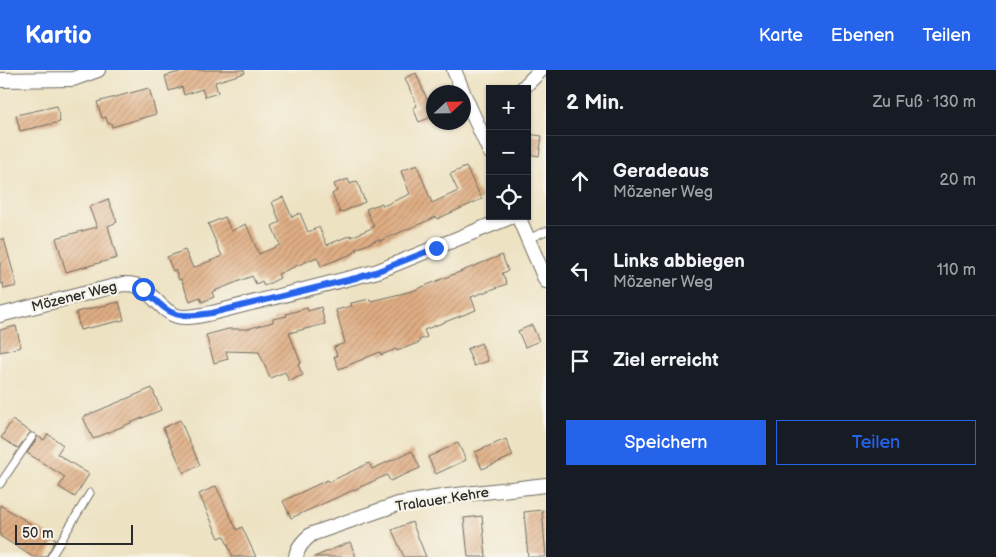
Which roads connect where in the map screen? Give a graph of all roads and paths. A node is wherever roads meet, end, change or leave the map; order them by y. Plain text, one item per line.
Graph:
1 (98, 70) edge
2 (454, 70) edge
3 (541, 70) edge
4 (0, 80) edge
5 (460, 85) edge
6 (526, 85) edge
7 (471, 105) edge
8 (485, 125) edge
9 (503, 220) edge
10 (520, 220) edge
11 (546, 231) edge
12 (528, 239) junction
13 (546, 281) edge
14 (0, 315) edge
15 (32, 437) dead end
16 (0, 484) edge
17 (546, 485) edge
18 (90, 493) dead end
19 (51, 557) edge
20 (296, 557) edge

1 - 4 street
2 - 5 street
3 - 6 street
7 - 8 street
9 - 14 street, Mözener Weg
10 - 12 street
11 - 12 lane
12 - 13 street
15 - 16 lane
17 - 20 street, Tralauer Kehre
18 - 19 lane

